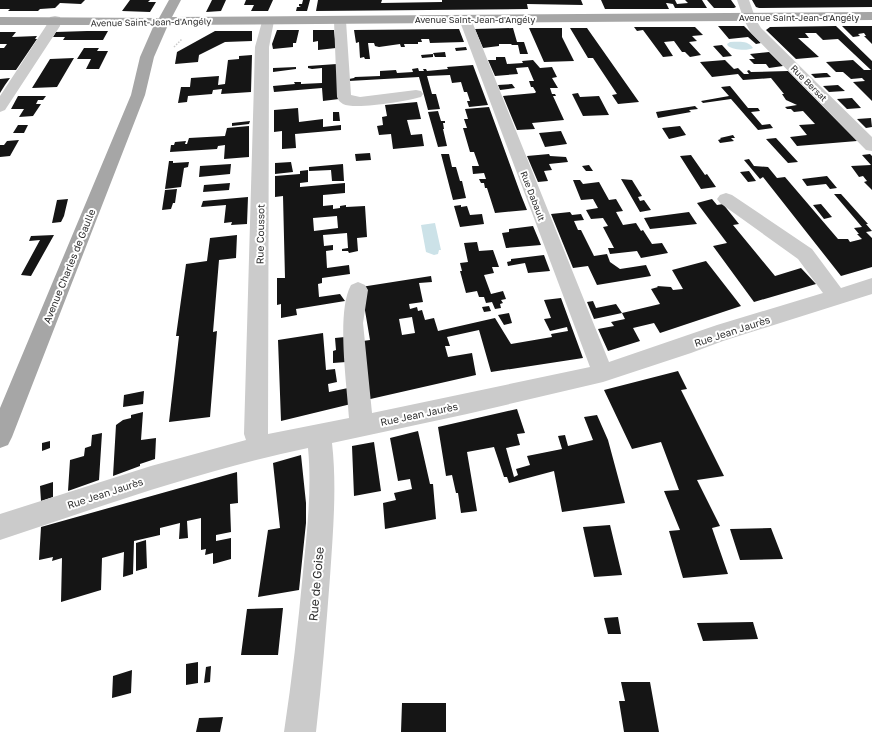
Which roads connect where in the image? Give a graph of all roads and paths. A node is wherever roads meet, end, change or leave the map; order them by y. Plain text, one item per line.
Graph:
1 (175, 0) edge
2 (743, 0) edge
3 (186, 8) dead end
4 (872, 16) edge
5 (749, 17) junction
6 (465, 19) junction
7 (0, 21) edge
8 (178, 21) junction
9 (268, 21) junction
10 (340, 21) junction
11 (162, 22) junction
12 (54, 23) junction
13 (0, 26) edge
14 (172, 34) dead end
15 (161, 57) dead end
16 (416, 94) dead end
17 (138, 95) junction
18 (0, 107) edge
19 (872, 146) edge
20 (726, 199) dead end
21 (872, 286) edge
22 (358, 290) dead end
23 (837, 297) junction
24 (603, 373) junction
25 (361, 426) junction
26 (319, 435) junction
27 (0, 437) edge
28 (260, 447) junction
29 (0, 527) edge
30 (300, 732) edge

1 - 11 main road, Avenue Charles de Gaulle
2 - 5 street, Rue Bersat
3 - 8 main road
4 - 5 main road, Avenue Saint-Jean-d'Angély
5 - 6 main road, Avenue Saint-Jean-d'Angély
5 - 19 street, Rue Bersat
6 - 10 main road, Avenue Saint-Jean-d'Angély
6 - 24 street, Rue Dabault
7 - 12 main road, Avenue Saint-Jean-d'Angély
8 - 9 main road, Avenue Saint-Jean-d'Angély
8 - 11 main road, Avenue Saint-Jean-d'Angély
8 - 14 main road
9 - 10 main road, Avenue Saint-Jean-d'Angély
9 - 28 street, Rue Coussot
10 - 16 street
11 - 12 main road, Avenue Saint-Jean-d'Angély
11 - 17 main road, Avenue Charles de Gaulle
12 - 13 main road, Avenue Saint-Jean-d'Angély
12 - 18 street
15 - 17 main road, Avenue Charles de Gaulle
17 - 27 main road, Avenue Charles de Gaulle
20 - 23 street
21 - 23 street, Rue Jean Jaurès
22 - 25 street
23 - 24 street, Rue Jean Jaurès
24 - 25 street, Rue Jean Jaurès
25 - 26 street, Rue Jean Jaurès
26 - 28 street, Rue Jean Jaurès
26 - 30 street, Rue de Goise
28 - 29 street, Rue Jean Jaurès

